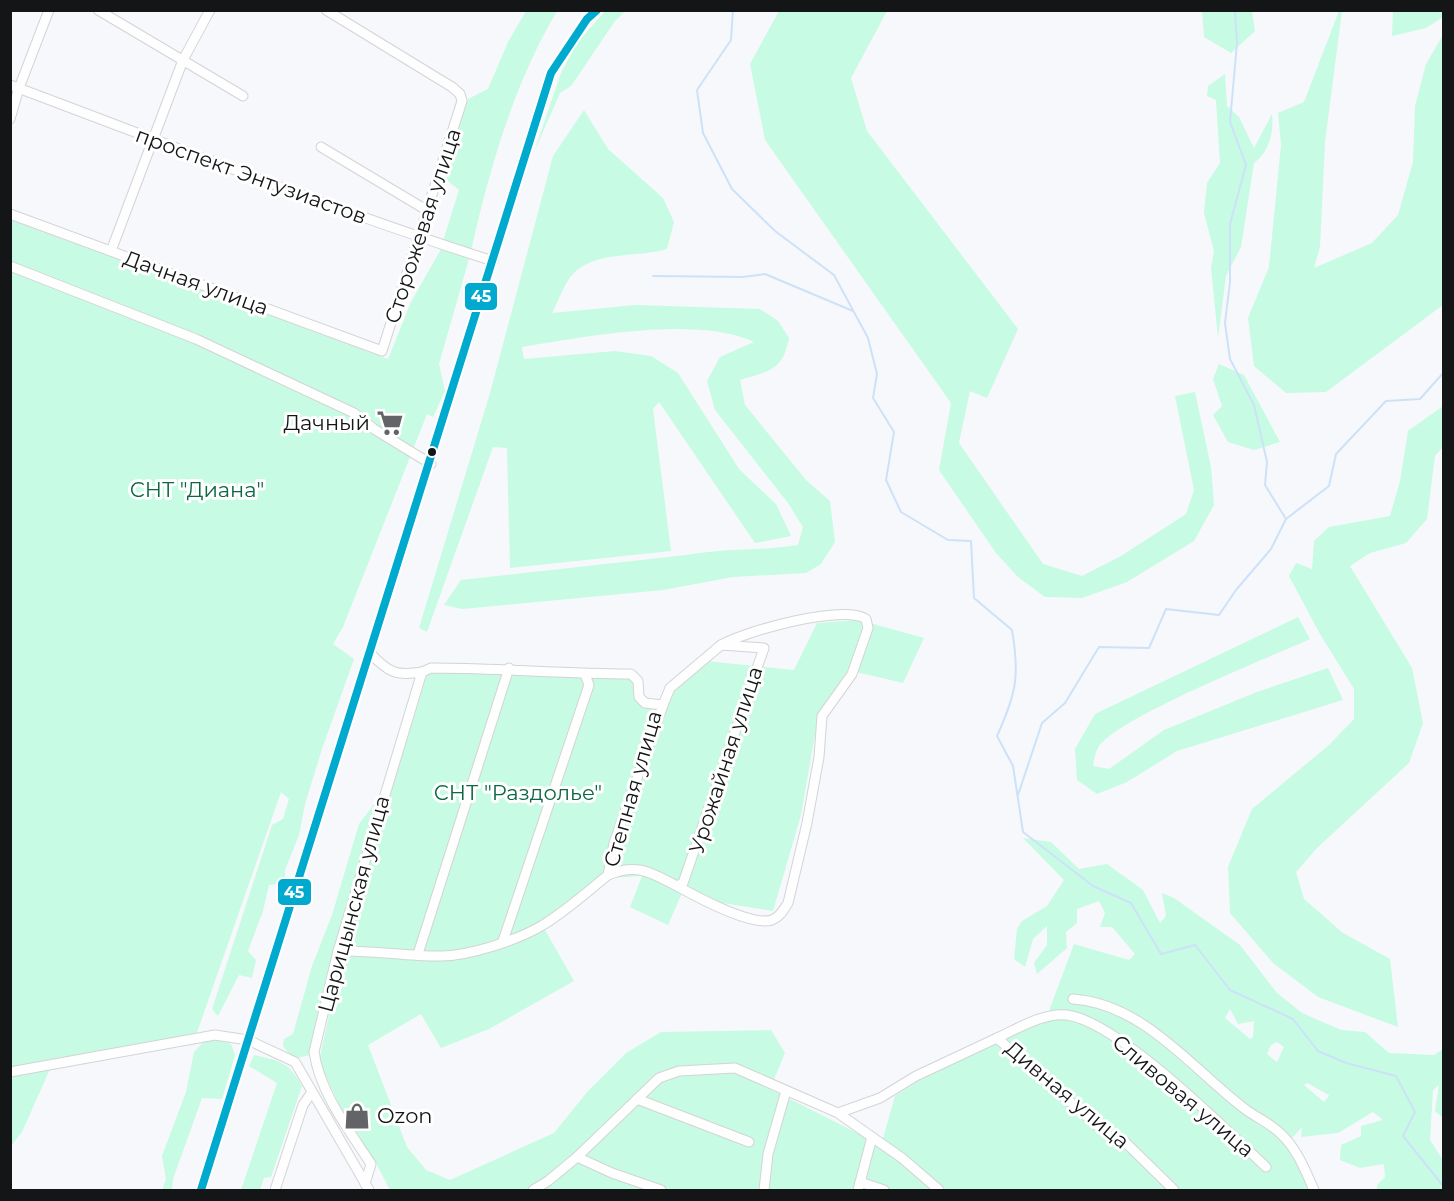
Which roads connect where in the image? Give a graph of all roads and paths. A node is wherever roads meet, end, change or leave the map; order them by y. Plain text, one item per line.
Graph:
1 (49, 10) edge
2 (98, 10) edge
3 (210, 10) edge
4 (326, 10) edge
5 (597, 10) edge
6 (183, 60) junction
7 (15, 86) edge
8 (243, 96) dead end
9 (10, 119) edge
10 (152, 141) junction
11 (321, 147) dead end
12 (428, 212) junction
13 (10, 214) edge
14 (419, 237) junction
15 (111, 251) junction
16 (493, 261) junction
17 (10, 266) edge
18 (382, 351) joint
19 (431, 464) junction
20 (721, 645) junction
21 (370, 654) junction
22 (509, 668) junction
23 (422, 672) junction
24 (585, 674) junction
25 (663, 705) junction
26 (608, 875) junction
27 (677, 885) junction
28 (503, 941) junction
29 (338, 951) junction
30 (418, 954) junction
31 (1073, 999) dead end
32 (997, 1038) junction
33 (248, 1040) junction
34 (10, 1072) edge
35 (786, 1091) junction
36 (312, 1092) junction
37 (637, 1099) junction
38 (838, 1113) junction
39 (872, 1137) junction
40 (749, 1142) dead end
41 (577, 1157) junction
42 (1266, 1167) dead end
43 (859, 1186) edge
44 (367, 1187) edge
45 (201, 1191) edge
46 (275, 1191) edge
47 (533, 1191) edge
48 (662, 1191) edge
49 (764, 1191) edge
50 (884, 1191) edge
51 (939, 1191) edge
52 (1174, 1191) edge
53 (1314, 1191) edge

1 - 7 street
2 - 6 street
3 - 6 street
4 - 12 street, Сторожевая улица
5 - 16 street
6 - 8 street
6 - 10 street
7 - 9 street
7 - 10 street, проспект Энтузиастов
10 - 14 street, проспект Энтузиастов
10 - 15 street
11 - 12 street
12 - 14 street, Сторожевая улица
13 - 15 street, Дачная улица
14 - 16 street, проспект Энтузиастов
14 - 18 street, Сторожевая улица
15 - 18 street, Дачная улица
16 - 19 street
17 - 19 street
19 - 21 street
20 - 25 street, Урожайная улица
20 - 27 street, Урожайная улица
20 - 27 street
21 - 23 street
21 - 33 street
22 - 23 street, Степная улица
22 - 24 street, Степная улица
22 - 30 street
23 - 29 street, Царицынская улица
24 - 25 street, Степная улица
24 - 28 street
25 - 26 street, Степная улица
26 - 27 street
26 - 28 street, Степная улица
28 - 30 street, Степная улица
29 - 30 street, Степная улица
29 - 44 street, Царицынская улица
31 - 53 street
32 - 38 street, Дивная улица
32 - 42 street, Сливовая улица
32 - 52 street, Дивная улица
33 - 34 street
33 - 36 street
33 - 45 street
35 - 37 street
35 - 38 street
35 - 49 street
36 - 44 street
36 - 46 street
37 - 40 street
37 - 41 street
38 - 39 street
39 - 43 street
39 - 51 street
41 - 47 street
41 - 48 street
43 - 50 street

